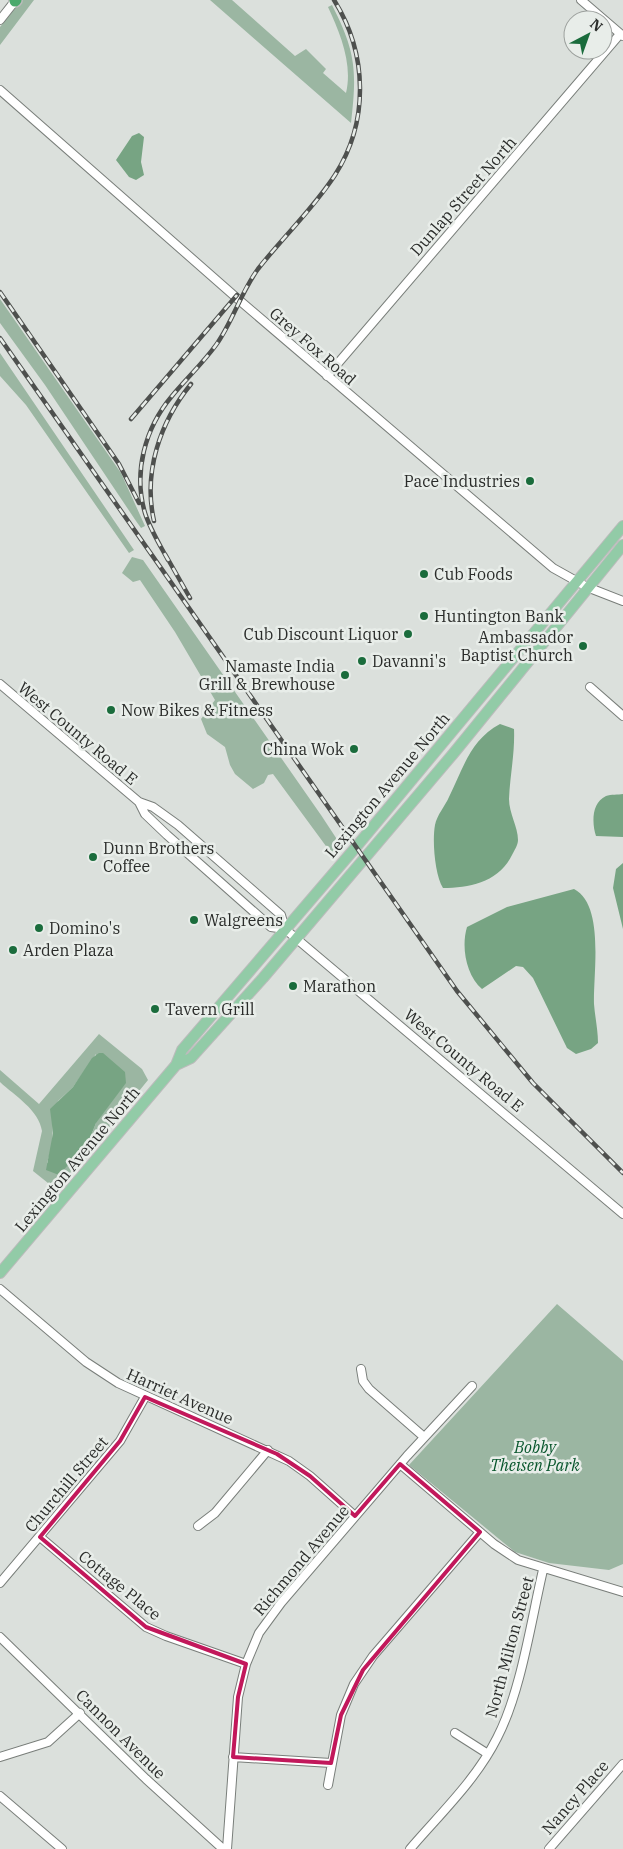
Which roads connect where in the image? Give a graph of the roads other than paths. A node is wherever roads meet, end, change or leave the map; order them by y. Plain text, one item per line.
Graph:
1 (15, 0) edge
2 (581, 0) edge
3 (0, 20) edge
4 (622, 35) edge
5 (0, 90) edge
6 (327, 376) junction
7 (623, 526) edge
8 (623, 545) edge
9 (575, 581) junction
10 (587, 587) junction
11 (623, 601) edge
12 (0, 684) edge
13 (590, 687) dead end
14 (621, 711) edge
15 (139, 802) junction
16 (285, 929) junction
17 (296, 939) junction
18 (176, 1065) junction
19 (623, 1214) edge
20 (0, 1273) edge
21 (0, 1289) edge
22 (361, 1369) dead end
23 (472, 1386) dead end
24 (145, 1397) junction
25 (424, 1437) junction
26 (268, 1450) junction
27 (400, 1464) junction
28 (355, 1516) junction
29 (198, 1526) dead end
30 (480, 1532) junction
31 (40, 1537) junction
32 (544, 1570) junction
33 (0, 1583) edge
34 (623, 1592) edge
35 (0, 1637) edge
36 (246, 1664) junction
37 (80, 1713) junction
38 (455, 1733) dead end
39 (488, 1754) junction
40 (0, 1757) edge
41 (233, 1757) junction
42 (331, 1763) junction
43 (623, 1764) edge
44 (328, 1785) dead end
45 (0, 1796) edge
46 (62, 1849) edge
47 (223, 1849) edge
48 (227, 1849) edge
49 (410, 1849) edge
50 (549, 1849) edge

1 - 3 street
2 - 4 street
4 - 6 street, Dunlap Street North
5 - 6 street, Grey Fox Road
6 - 9 street, Grey Fox Road
7 - 9 main road, Lexington Avenue North
8 - 10 main road, Lexington Avenue North
9 - 10 street, Grey Fox Road
9 - 16 main road, Lexington Avenue North
10 - 11 street, Grey Fox Road
10 - 17 main road, Lexington Avenue North
12 - 15 street, West County Road E
13 - 14 street
15 - 16 street, West County Road E
15 - 16 street, West County Road E
16 - 17 street, West County Road E
16 - 18 main road, Lexington Avenue North
17 - 18 main road, Lexington Avenue North
17 - 19 street, West County Road E
18 - 20 main road, Lexington Avenue North
21 - 24 street, Harriet Avenue
22 - 25 street
23 - 25 street, Richmond Avenue
24 - 26 street, Harriet Avenue
24 - 31 street, Churchill Street
25 - 27 street, Richmond Avenue
26 - 28 street, Harriet Avenue
26 - 29 street
27 - 28 street, Richmond Avenue
27 - 30 street
28 - 36 street, Richmond Avenue
30 - 32 street
30 - 42 street
31 - 33 street, Churchill Street
31 - 36 street, Cottage Place
32 - 34 street
32 - 39 street, North Milton Street
35 - 37 street, Cannon Avenue
36 - 41 street, Richmond Avenue
37 - 40 street
37 - 47 street, Cannon Avenue
38 - 39 street
39 - 49 street, North Milton Street
41 - 42 street
41 - 48 street, Richmond Avenue
42 - 44 street
43 - 50 street, Nancy Place
45 - 46 street

